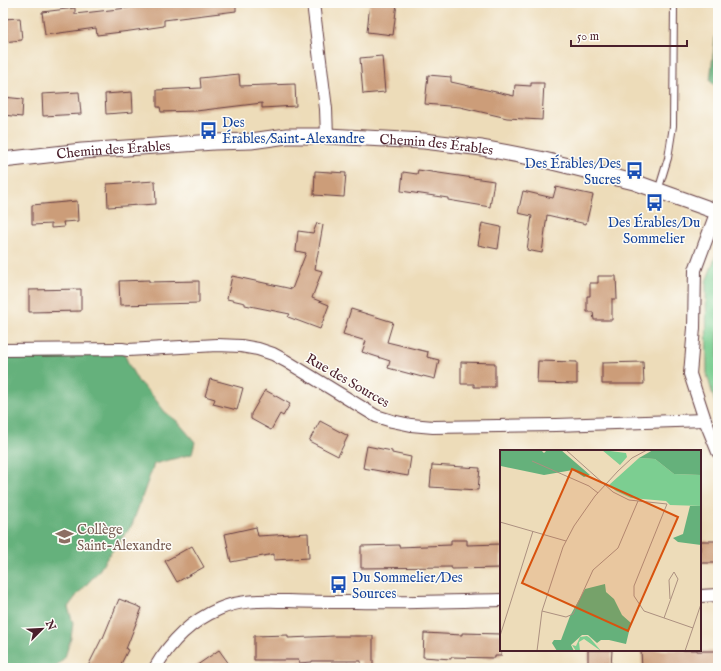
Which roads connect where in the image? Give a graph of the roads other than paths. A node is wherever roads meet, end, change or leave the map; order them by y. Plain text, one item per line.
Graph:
1 (313, 3) edge
2 (674, 3) edge
3 (327, 136) junction
4 (3, 160) edge
5 (658, 191) junction
6 (718, 210) edge
7 (3, 350) edge
8 (705, 420) junction
9 (718, 452) edge
10 (701, 596) edge
11 (718, 596) edge
12 (500, 600) edge
13 (156, 668) edge

1 - 3 street
2 - 5 lane
3 - 4 street, Chemin des Érables
3 - 5 street, Chemin des Érables
5 - 6 street, Chemin des Érables
6 - 8 street
7 - 8 street, Rue des Sources
8 - 9 street
10 - 11 street
12 - 13 street

